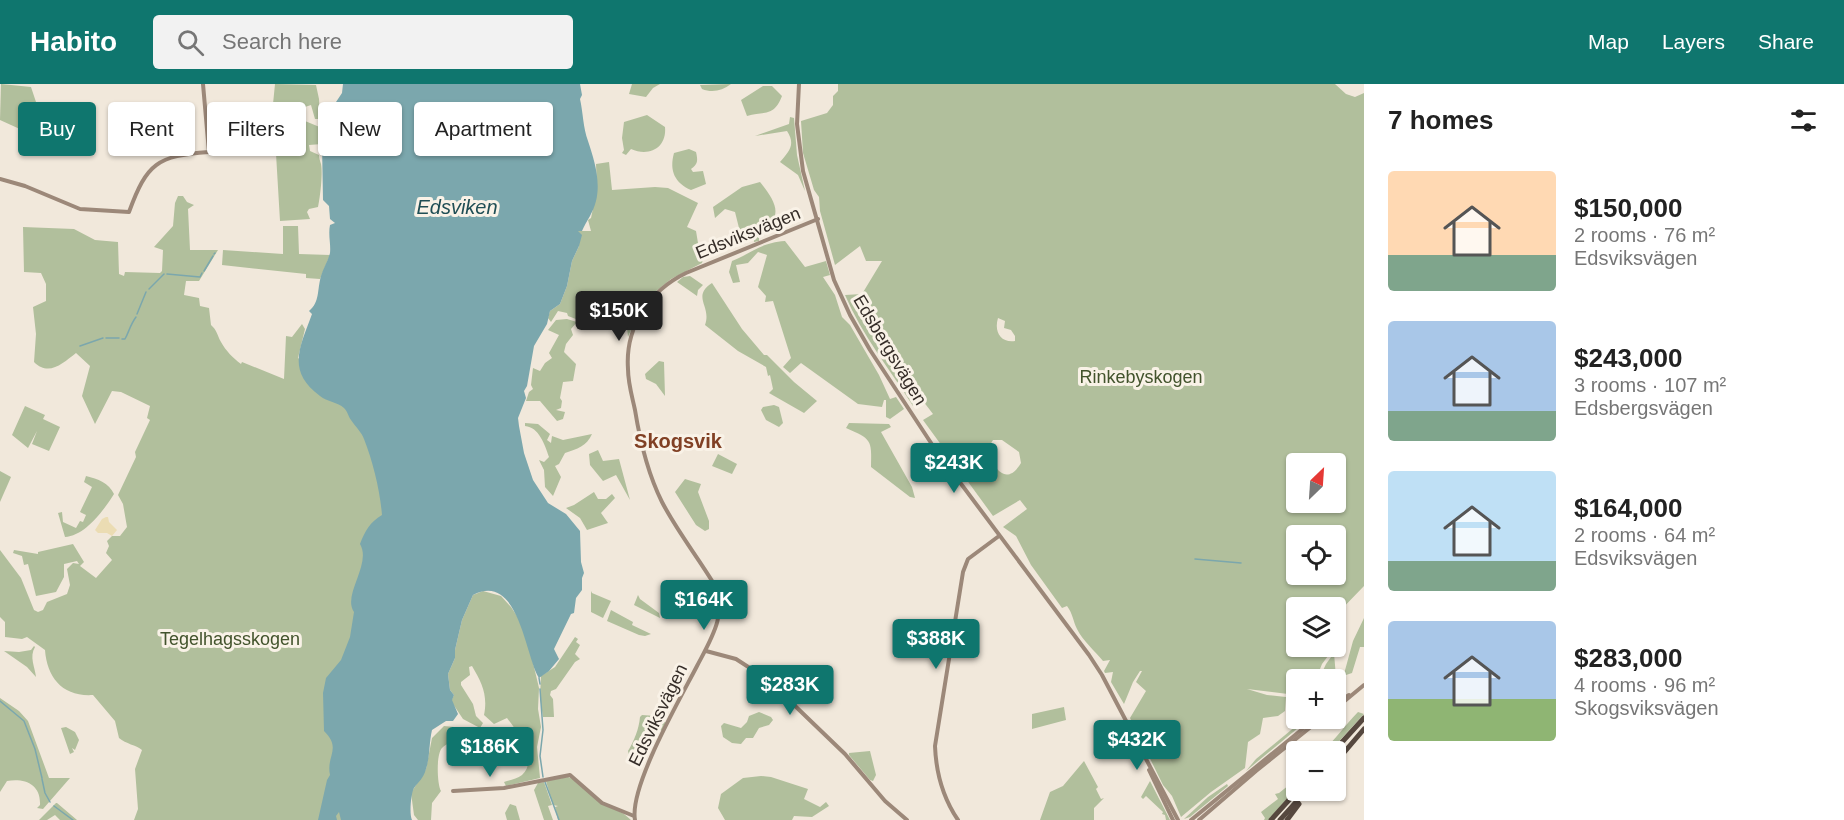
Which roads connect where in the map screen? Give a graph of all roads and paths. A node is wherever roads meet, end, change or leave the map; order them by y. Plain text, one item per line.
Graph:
1 (203, 84) edge
2 (799, 84) edge
3 (0, 179) edge
4 (818, 219) junction
5 (999, 536) junction
6 (706, 651) junction
7 (1364, 684) edge
8 (1346, 699) edge
9 (1364, 718) edge
10 (1364, 728) edge
11 (1304, 729) edge
12 (1307, 729) edge
13 (1344, 741) edge
14 (1285, 746) junction
15 (1346, 748) edge
16 (453, 791) dead end
17 (1288, 801) edge
18 (1298, 801) edge
19 (1300, 801) edge
20 (635, 818) edge
21 (1198, 818) edge
22 (1177, 819) edge
23 (907, 820) edge
24 (958, 820) edge
25 (1189, 820) edge
26 (1271, 820) edge
27 (1280, 820) edge
28 (1287, 820) edge

1 - 3 street
2 - 4 street, Edsbergsvägen
4 - 5 street, Edsbergsvägen
4 - 6 street, Edsviksvägen
5 - 22 street, Edsbergsvägen
5 - 24 street
6 - 20 street, Edsviksvägen
6 - 23 street
7 - 8 street
9 - 13 highway
10 - 15 highway
11 - 14 street
12 - 14 street
14 - 21 street
16 - 20 street
17 - 26 highway
18 - 27 highway
19 - 28 highway
21 - 25 street

